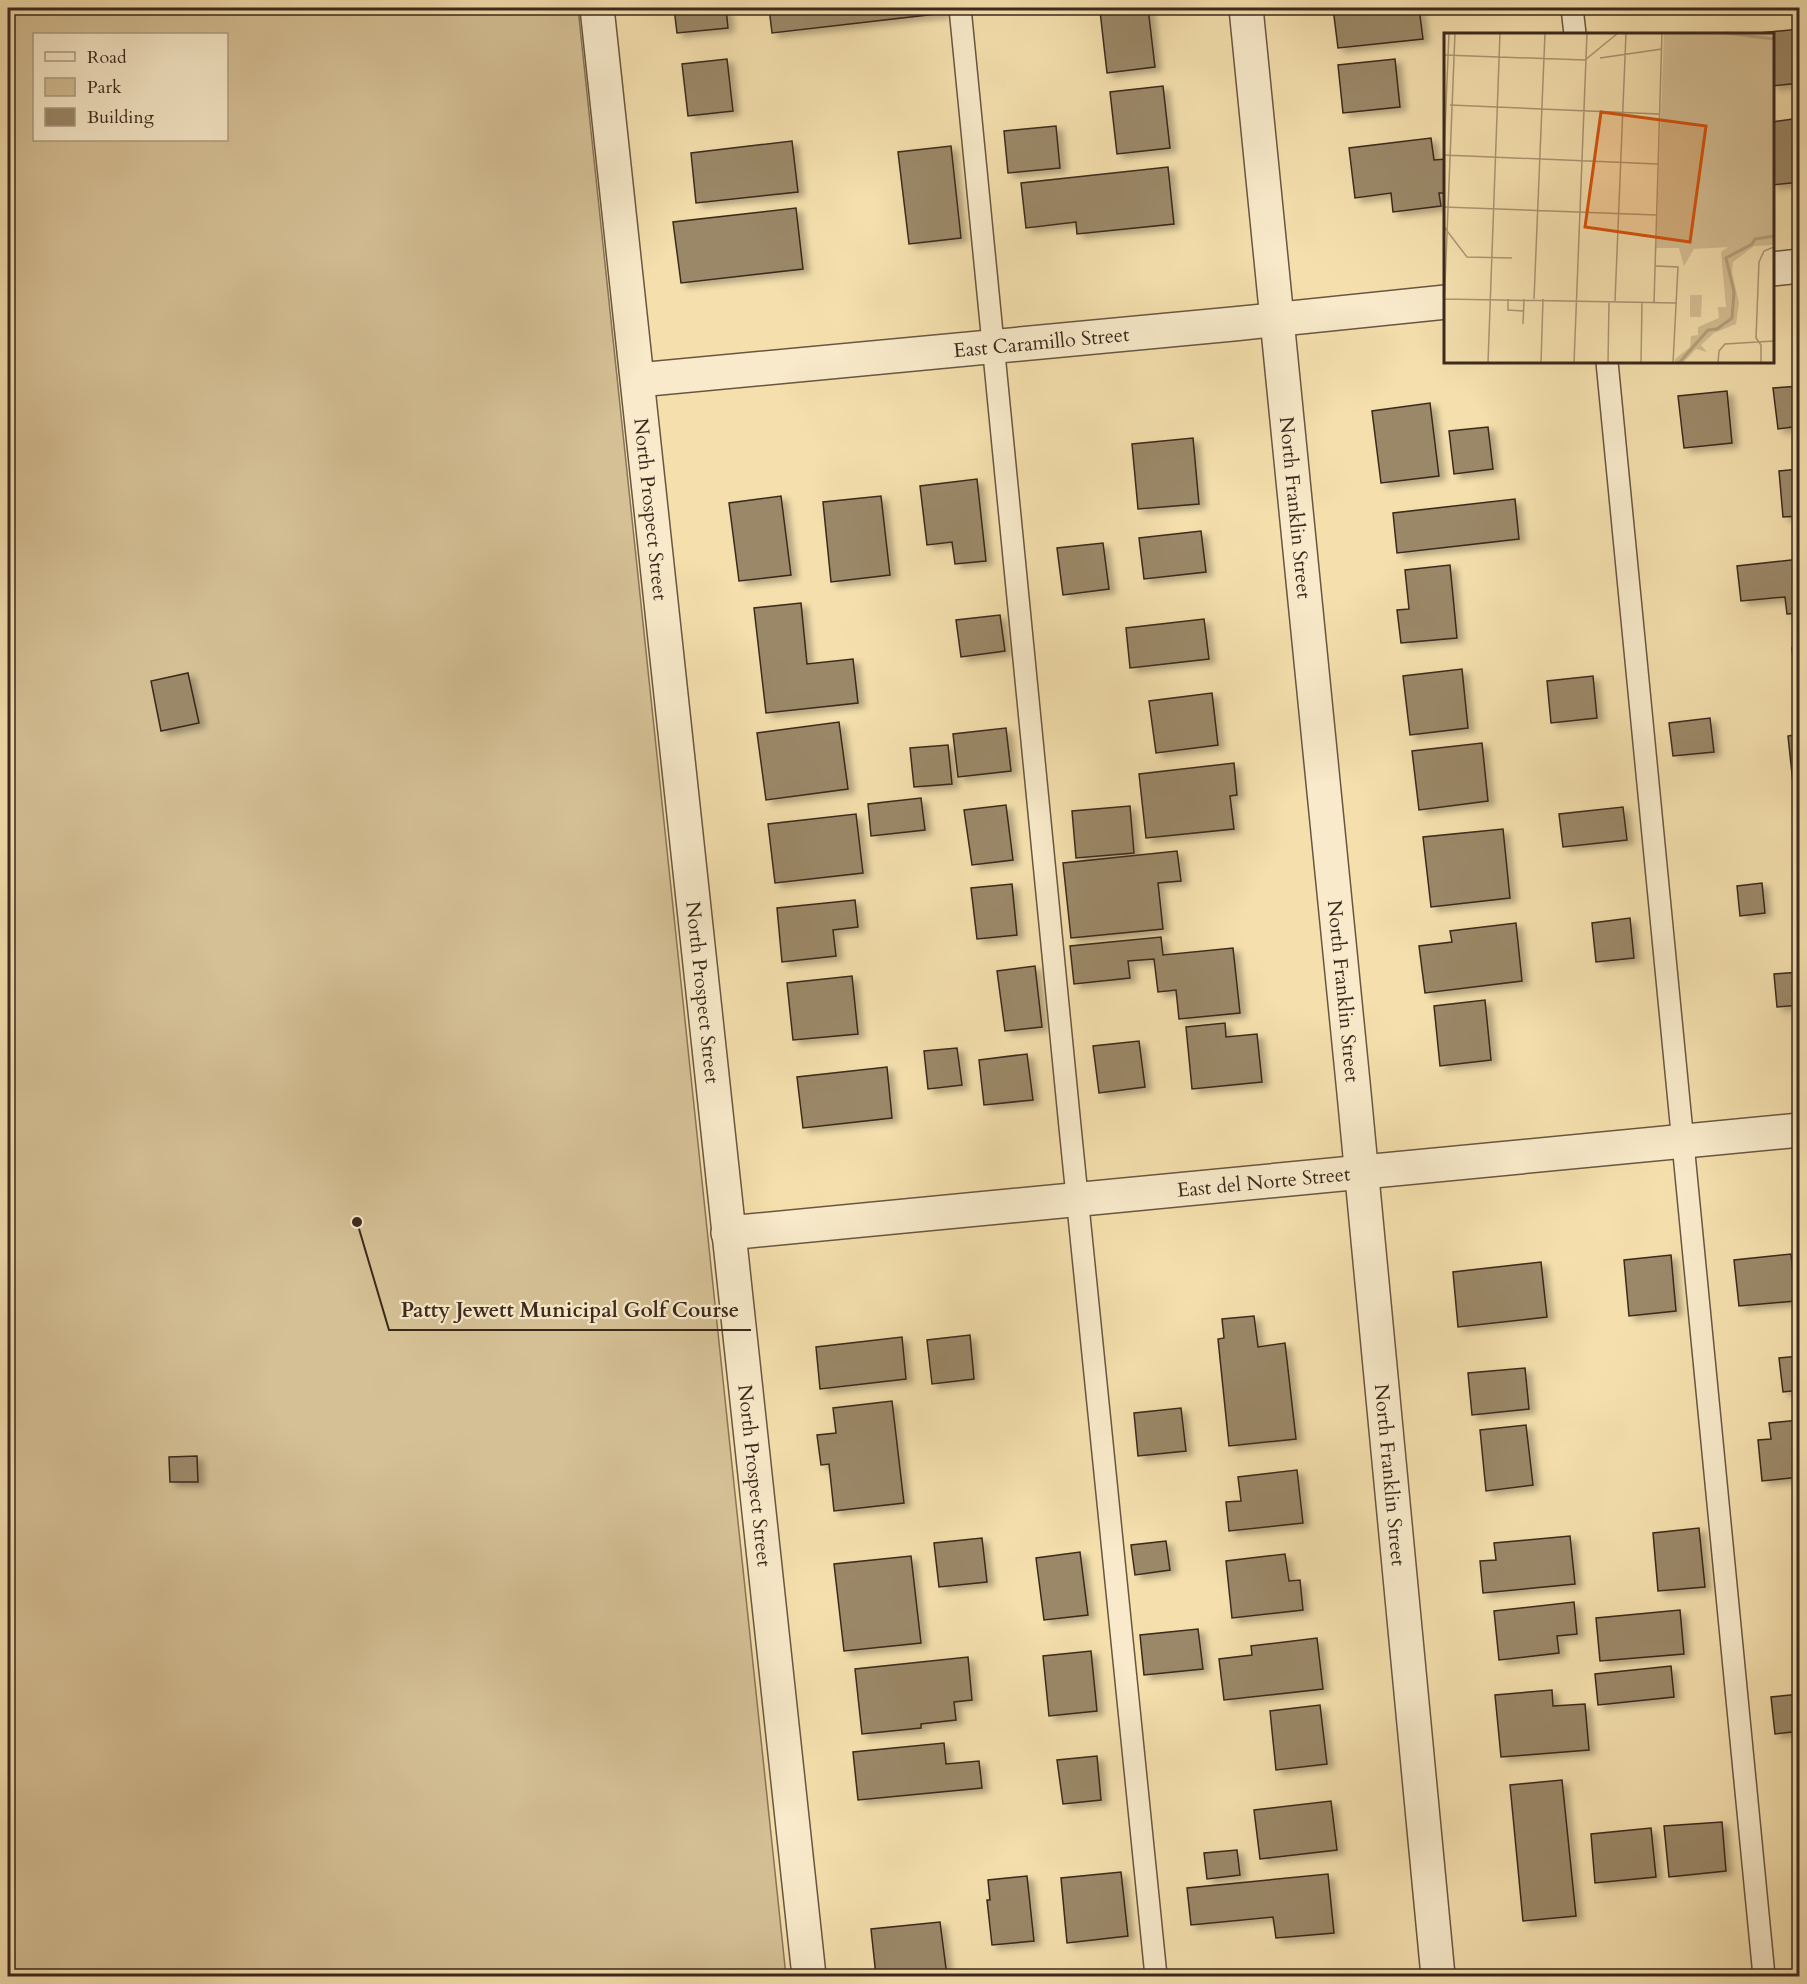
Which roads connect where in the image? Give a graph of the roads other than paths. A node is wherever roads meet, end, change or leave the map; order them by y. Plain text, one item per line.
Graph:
1 (597, 8) edge
2 (960, 8) edge
3 (1246, 8) edge
4 (1572, 8) edge
5 (1575, 33) edge
6 (1800, 266) edge
7 (1774, 269) edge
8 (1444, 302) edge
9 (1277, 320) junction
10 (993, 347) junction
11 (1606, 363) edge
12 (638, 380) junction
13 (1800, 1130) edge
14 (1682, 1141) junction
15 (1361, 1173) junction
16 (1078, 1199) junction
17 (728, 1233) junction
18 (809, 1977) edge
19 (1156, 1977) edge
20 (1438, 1977) edge
21 (1764, 1977) edge

1 - 12 street, North Prospect Street
2 - 10 lane
3 - 9 street, North Franklin Street
4 - 5 lane
6 - 7 street
8 - 9 street, East Caramillo Street
9 - 10 street, East Caramillo Street
9 - 15 street, North Franklin Street
10 - 12 street, East Caramillo Street
10 - 16 lane
11 - 14 lane
12 - 17 street, North Prospect Street
13 - 14 street, East del Norte Street
14 - 15 street, East del Norte Street
14 - 21 lane
15 - 16 street, East del Norte Street
15 - 20 street, North Franklin Street
16 - 17 street, East del Norte Street
16 - 19 lane
17 - 18 street, North Prospect Street

